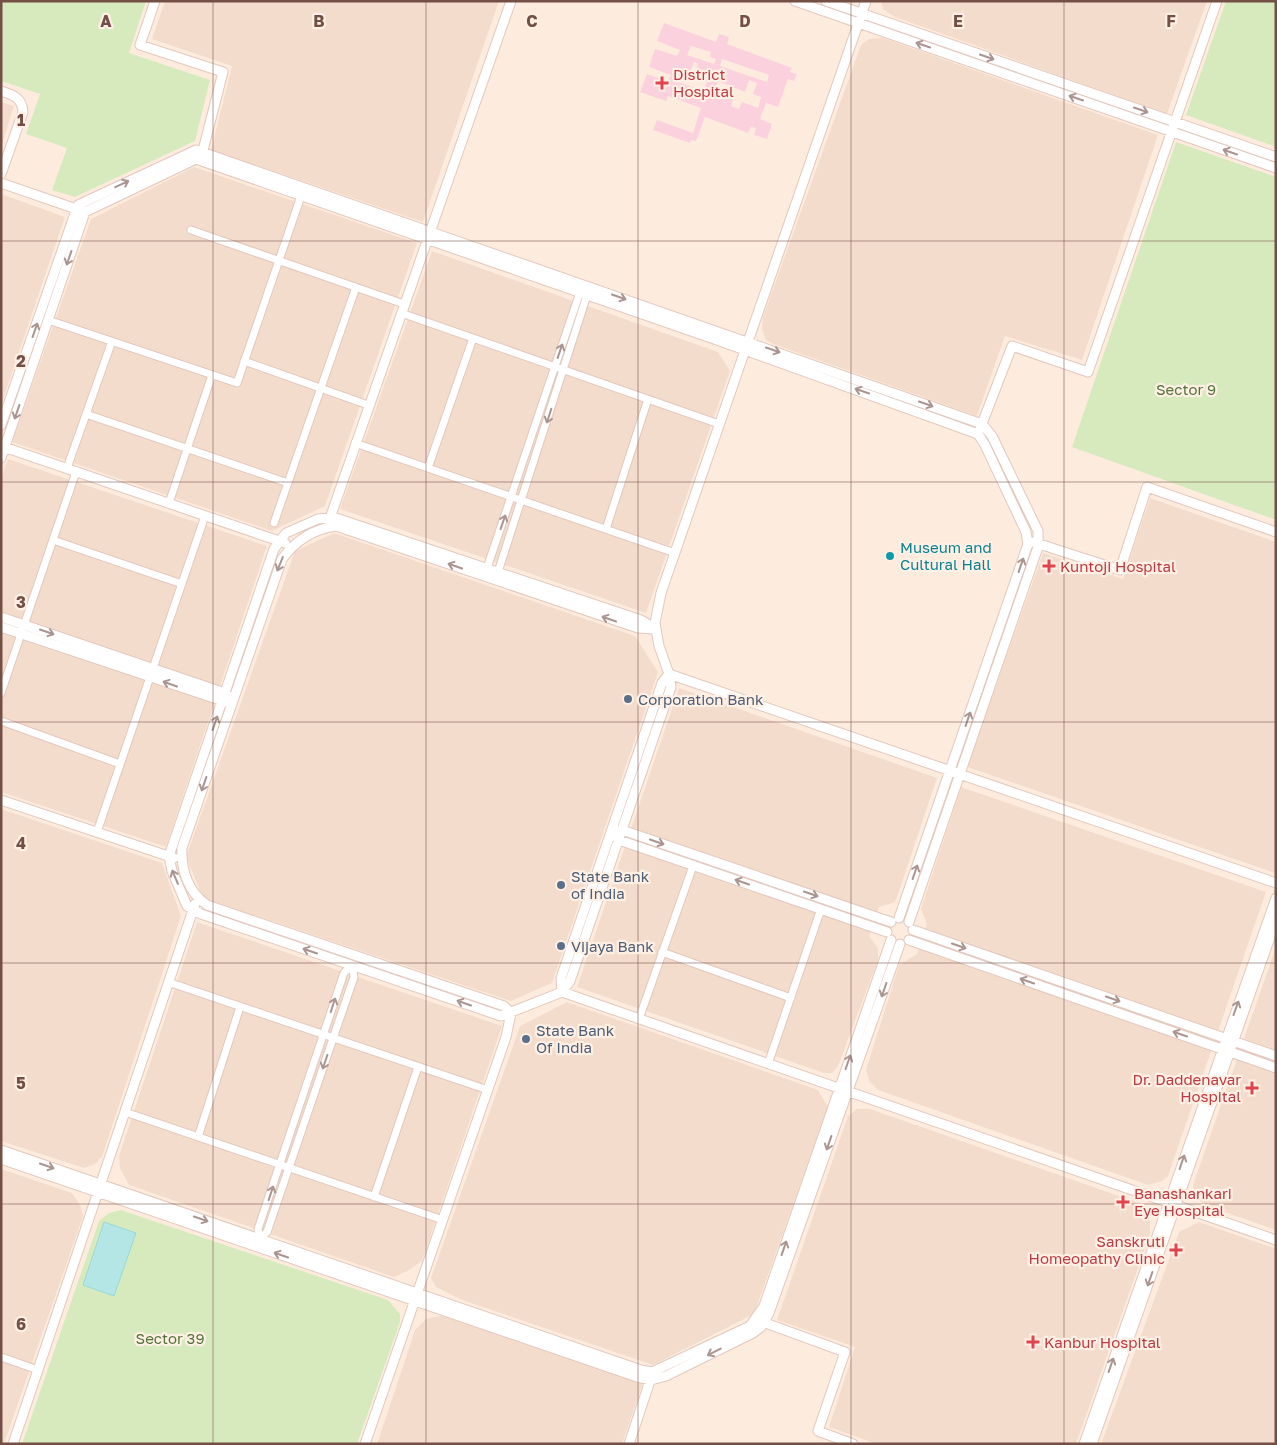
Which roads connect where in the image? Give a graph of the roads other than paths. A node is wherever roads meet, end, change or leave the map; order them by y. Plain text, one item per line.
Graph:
1 (155, 1) edge
2 (511, 1) edge
3 (795, 1) edge
4 (826, 1) edge
5 (866, 1) edge
6 (1216, 1) edge
7 (862, 14) junction
8 (858, 23) junction
9 (1, 91) edge
10 (1174, 122) junction
11 (1170, 131) junction
12 (202, 156) junction
13 (1276, 157) edge
14 (1276, 168) edge
15 (1, 174) edge
16 (1, 183) edge
17 (302, 196) junction
18 (81, 211) junction
19 (191, 230) dead end
20 (428, 236) junction
21 (279, 260) junction
22 (356, 287) junction
23 (585, 291) junction
24 (402, 308) junction
25 (48, 320) junction
26 (473, 338) junction
27 (112, 341) junction
28 (746, 346) junction
29 (244, 361) junction
30 (555, 366) junction
31 (564, 370) junction
32 (212, 375) junction
33 (321, 388) junction
34 (648, 399) junction
35 (368, 405) junction
36 (86, 414) junction
37 (719, 424) junction
38 (982, 424) junction
39 (1, 425) edge
40 (978, 434) junction
41 (355, 443) junction
42 (3, 447) edge
43 (188, 448) junction
44 (1, 458) edge
45 (67, 468) junction
46 (428, 468) junction
47 (76, 472) junction
48 (288, 483) junction
49 (511, 496) junction
50 (522, 500) junction
51 (169, 503) junction
52 (205, 516) junction
53 (329, 522) junction
54 (274, 523) dead end
55 (606, 529) junction
56 (1276, 532) edge
57 (53, 540) junction
58 (1028, 540) junction
59 (280, 541) junction
60 (1038, 543) junction
61 (292, 545) junction
62 (675, 553) junction
63 (487, 568) junction
64 (498, 572) junction
65 (182, 584) junction
66 (1, 616) edge
67 (1, 627) edge
68 (23, 629) junction
69 (656, 629) junction
70 (151, 673) junction
71 (669, 674) junction
72 (1, 693) edge
73 (224, 697) junction
74 (234, 702) junction
75 (1, 722) edge
76 (120, 764) junction
77 (954, 772) junction
78 (1, 800) edge
79 (622, 830) junction
80 (97, 832) junction
81 (611, 833) junction
82 (619, 840) junction
83 (170, 856) junction
84 (181, 860) junction
85 (693, 866) junction
86 (1276, 883) edge
87 (1276, 898) edge
88 (198, 899) junction
89 (193, 909) junction
90 (820, 909) junction
91 (895, 920) junction
92 (1276, 920) edge
93 (911, 926) junction
94 (889, 936) junction
95 (909, 940) junction
96 (900, 944) junction
97 (662, 952) junction
98 (352, 965) junction
99 (168, 982) junction
100 (562, 992) junction
101 (791, 998) junction
102 (240, 1007) junction
103 (511, 1013) junction
104 (638, 1019) junction
105 (323, 1034) junction
106 (333, 1038) junction
107 (1229, 1040) junction
108 (1225, 1050) junction
109 (1276, 1056) edge
110 (768, 1064) junction
111 (418, 1066) junction
112 (1276, 1068) edge
113 (488, 1090) junction
114 (843, 1090) junction
115 (125, 1112) junction
116 (198, 1137) junction
117 (1, 1150) edge
118 (1, 1159) edge
119 (280, 1164) junction
120 (289, 1168) junction
121 (99, 1188) junction
122 (374, 1196) junction
123 (1172, 1203) junction
124 (443, 1220) junction
125 (260, 1239) junction
126 (1276, 1240) edge
127 (416, 1297) junction
128 (760, 1320) junction
129 (1, 1357) edge
130 (38, 1370) junction
131 (651, 1376) junction
132 (13, 1444) edge
133 (365, 1444) edge
134 (630, 1444) edge
135 (853, 1444) edge
136 (1084, 1444) edge
137 (1092, 1444) edge

1 - 12 street
2 - 20 street
3 - 8 street
4 - 7 street
5 - 7 street
6 - 10 street
7 - 8 street
7 -> 10 street
11 -> 8 street
8 - 28 street
9 - 15 street
10 - 11 street
10 - 13 street
14 -> 11 street
11 - 38 street
12 - 17 street
12 - 18 street
12 - 20 street
16 - 18 street
17 - 20 street
17 - 21 street
18 -> 25 street
39 -> 18 street
19 - 21 street
20 - 23 street
20 - 24 street
21 - 22 street
21 - 29 street
22 - 24 street
22 - 33 street
23 - 28 street
30 -> 23 street
23 - 31 street
24 - 26 street
24 - 35 street
25 - 27 street
25 -> 42 street
26 - 30 street
26 - 46 street
27 - 32 street
27 - 36 street
28 - 37 street
28 -> 38 street
40 -> 28 street
29 - 32 street
29 - 33 street
30 - 31 street
30 - 49 street
31 - 34 street
31 -> 50 street
32 - 43 street
33 - 35 street
33 - 48 street
34 - 37 street
34 - 55 street
35 - 41 street
36 - 43 street
36 - 45 street
37 - 62 street
38 - 40 street
38 - 60 street
40 - 58 street
41 - 46 street
41 - 53 street
42 - 44 street
42 - 45 street
43 - 48 street
43 - 51 street
45 - 47 street
46 - 49 street
47 - 51 street
47 - 57 street
48 - 54 street
49 - 50 street
63 -> 49 street
50 - 55 street
50 - 64 street
51 - 52 street
52 - 59 street
52 - 65 street
53 - 59 street
53 - 61 street
53 - 63 street
69 -> 53 street
55 - 62 street
56 - 60 street
57 - 65 street
57 - 68 street
58 - 60 street
77 -> 58 street
59 - 61 street
59 - 73 street
60 - 77 street
61 -> 74 street
62 - 69 street
63 - 64 street
64 - 69 street
65 - 70 street
66 - 68 street
67 - 68 street
68 - 70 street
68 - 72 street
69 - 71 street
70 - 73 street
70 - 76 street
71 - 77 street
71 - 79 street
71 - 81 street
73 - 74 street
83 -> 73 street
74 -> 84 street
75 - 76 street
76 - 80 street
77 - 86 street
91 -> 77 street
77 - 93 street
78 - 80 street
79 - 81 street
79 - 82 street
79 -> 91 street
80 - 83 street
81 - 82 street
81 - 100 street
82 - 85 street
82 - 100 street
83 - 84 street
89 -> 83 street
84 - 88 street
90 -> 85 street
85 - 97 street
107 -> 87 street
88 - 89 street
88 - 103 street
98 -> 89 street
89 - 99 street
90 - 94 street
90 - 101 street
91 - 93 street
91 - 94 street
92 - 107 street
93 - 95 street
93 -> 107 street
94 - 96 street
114 -> 94 street
95 - 96 street
108 -> 95 street
96 -> 114 street
97 - 101 street
97 - 104 street
103 -> 98 street
105 -> 98 street
98 - 106 street
99 - 102 street
99 - 115 street
100 - 103 street
100 - 104 street
101 - 110 street
102 - 105 street
102 - 116 street
103 - 113 street
104 - 110 street
105 - 106 street
105 - 119 street
106 - 111 street
106 -> 120 street
107 - 108 street
107 - 109 street
108 - 112 street
108 - 123 street
110 - 114 street
111 - 113 street
111 - 122 street
113 - 124 street
114 - 123 street
114 - 128 street
115 - 116 street
115 - 121 street
116 - 119 street
117 -> 121 street
118 - 121 street
119 - 120 street
125 -> 119 street
120 - 122 street
120 - 125 street
121 -> 125 street
127 -> 121 street
121 - 130 street
122 - 124 street
123 - 126 street
136 -> 123 street
123 -> 137 street
124 - 127 street
125 - 127 street
127 - 131 street
127 - 133 street
128 - 131 street
128 - 135 street
129 - 130 street
130 - 132 street
131 - 134 street

